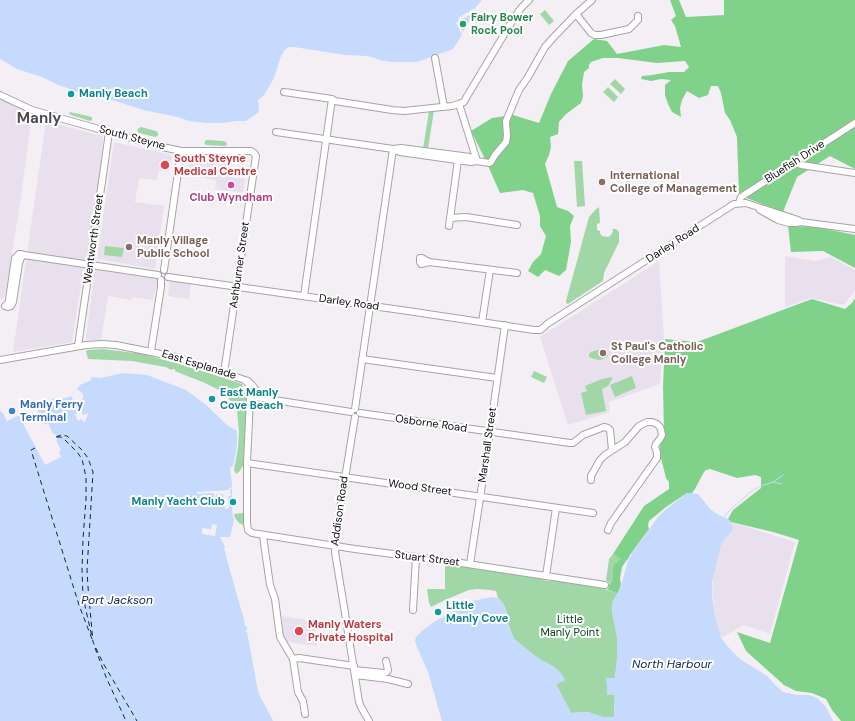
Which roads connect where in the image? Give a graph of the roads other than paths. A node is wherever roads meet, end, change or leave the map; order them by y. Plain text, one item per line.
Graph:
1 (529, 0) edge
2 (592, 0) edge
3 (576, 14) junction
4 (638, 16) dead end
5 (435, 58) dead end
6 (284, 92) dead end
7 (0, 95) edge
8 (332, 99) junction
9 (459, 104) junction
10 (444, 105) junction
11 (855, 123) edge
12 (109, 132) junction
13 (276, 132) dead end
14 (326, 140) junction
15 (393, 149) junction
16 (181, 151) junction
17 (256, 156) joint
18 (458, 160) junction
19 (477, 160) junction
20 (795, 163) junction
21 (855, 173) edge
22 (739, 203) junction
23 (450, 218) junction
24 (516, 225) dead end
25 (449, 226) dead end
26 (855, 229) edge
27 (429, 262) dead end
28 (90, 265) junction
29 (164, 270) junction
30 (490, 270) junction
31 (517, 273) dead end
32 (168, 277) junction
33 (160, 278) junction
34 (236, 286) junction
35 (304, 296) junction
36 (3, 304) edge
37 (370, 306) junction
38 (482, 322) junction
39 (505, 325) junction
40 (78, 346) junction
41 (151, 351) junction
42 (362, 358) junction
43 (0, 360) edge
44 (224, 373) junction
45 (497, 378) junction
46 (246, 380) junction
47 (252, 396) junction
48 (263, 398) junction
49 (355, 413) junction
50 (490, 432) junction
51 (612, 450) junction
52 (247, 463) junction
53 (345, 477) junction
54 (591, 480) dead end
55 (480, 497) junction
56 (556, 508) junction
57 (594, 513) dead end
58 (608, 530) dead end
59 (250, 532) joint
60 (263, 536) junction
61 (335, 546) junction
62 (416, 558) junction
63 (470, 564) junction
64 (546, 576) junction
65 (605, 584) dead end
66 (413, 610) dead end
67 (293, 659) junction
68 (386, 661) dead end
69 (354, 670) junction
70 (408, 684) dead end
71 (305, 714) dead end
72 (369, 721) edge

1 - 9 street
2 - 3 street
3 - 4 street
3 - 19 street
5 - 10 street
6 - 8 street
7 - 12 street, South Steyne
8 - 10 street
8 - 14 street
9 - 10 street
9 - 19 street
11 - 20 street, Bluefish Drive
12 - 16 street, South Steyne
12 - 28 street, Wentworth Street
13 - 14 street
14 - 15 street
14 - 35 street
15 - 18 street
15 - 19 street
15 - 37 street, Addison Road
16 - 17 street, South Steyne
16 - 29 street
17 - 34 street, Ashburner Street
18 - 19 street
18 - 23 street
20 - 21 street
20 - 22 street, Bluefish Drive
22 - 26 street
22 - 39 street, Darley Road
23 - 24 street
23 - 25 street
27 - 30 street
28 - 33 street
28 - 36 street
28 - 40 street, Wentworth Street
29 - 32 street
29 - 33 street
30 - 31 street
30 - 38 street
32 - 33 street
32 - 34 street, Darley Road
33 - 41 street
34 - 35 street, Darley Road
34 - 44 street, Ashburner Street
35 - 37 street, Darley Road
37 - 38 street, Darley Road
37 - 42 street, Addison Road
38 - 39 street, Darley Road
39 - 45 street, Marshall Street
40 - 41 street, East Esplanade
40 - 43 street, East Esplanade
41 - 44 street, East Esplanade
42 - 45 street
42 - 49 street, Addison Road
44 - 46 street, East Esplanade
45 - 50 street, Marshall Street
46 - 47 street, East Esplanade
46 - 48 street
47 - 48 street, Osborne Road
47 - 52 street, East Esplanade
48 - 49 street, Osborne Road
49 - 50 street, Osborne Road
49 - 53 street, Addison Road
50 - 51 street, Osborne Road
50 - 55 street, Marshall Street
51 - 54 street
51 - 58 street
52 - 53 street, Wood Street
52 - 59 street, East Esplanade
53 - 55 street, Wood Street
53 - 61 street, Addison Road
55 - 56 street, Wood Street
55 - 63 street, Marshall Street
56 - 57 street, Wood Street
56 - 64 street
59 - 60 street, Stuart Street
60 - 61 street, Stuart Street
60 - 67 street
61 - 62 street, Stuart Street
61 - 69 street, Addison Road
62 - 63 street, Stuart Street
62 - 66 street
63 - 64 street, Stuart Street
64 - 65 street, Stuart Street
67 - 69 street
67 - 71 street
68 - 69 street
69 - 70 street
69 - 72 street, Addison Road

